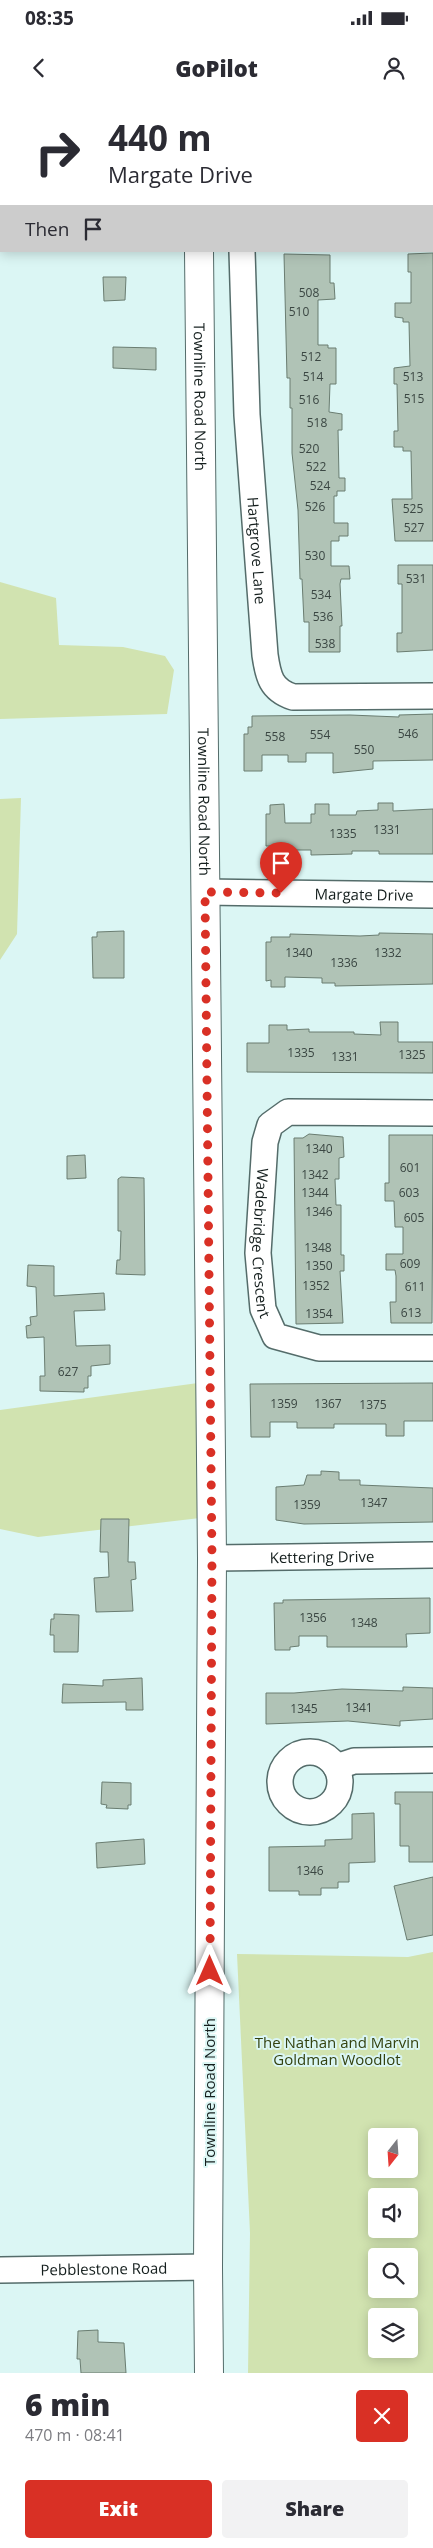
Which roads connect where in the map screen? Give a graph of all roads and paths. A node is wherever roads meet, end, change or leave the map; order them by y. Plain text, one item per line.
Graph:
1 (199, 252) edge
2 (242, 252) edge
3 (433, 696) edge
4 (205, 892) junction
5 (433, 895) edge
6 (433, 1113) edge
7 (433, 1348) edge
8 (433, 1555) edge
9 (212, 1558) junction
10 (433, 1760) edge
11 (336, 1767) dead end
12 (208, 2267) junction
13 (0, 2270) edge
14 (209, 2373) edge

1 - 4 main road, Townline Road North
2 - 3 street, Hartgrove Lane
4 - 5 street, Margate Drive
4 - 9 main road, Townline Road North
6 - 7 street, Wadebridge Crescent
8 - 9 street, Kettering Drive
9 - 12 main road, Townline Road North
10 - 11 street
12 - 13 street, Pebblestone Road
12 - 14 main road, Townline Road North

